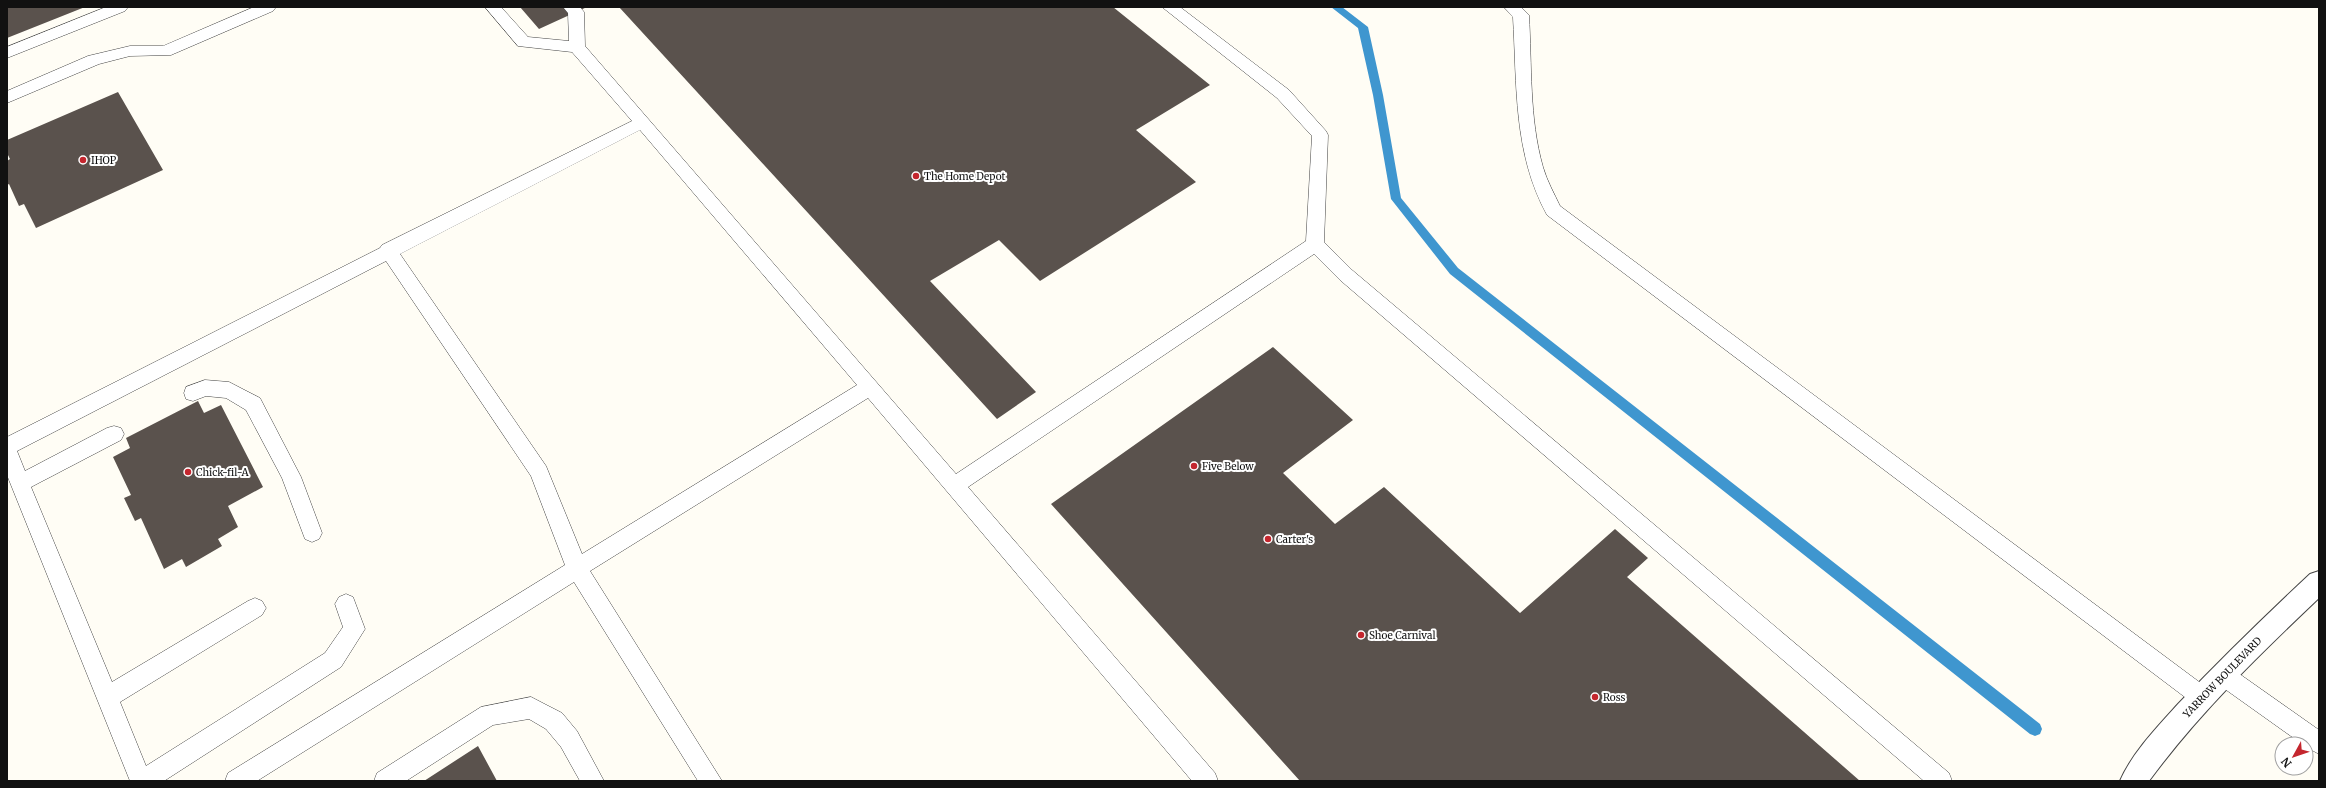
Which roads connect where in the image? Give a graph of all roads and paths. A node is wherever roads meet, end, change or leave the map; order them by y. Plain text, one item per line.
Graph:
1 (120, 7) edge
2 (268, 7) edge
3 (493, 7) edge
4 (571, 7) edge
5 (1170, 7) edge
6 (1512, 7) edge
7 (577, 47) junction
8 (7, 52) edge
9 (7, 97) edge
10 (643, 122) junction
11 (1315, 244) junction
12 (388, 250) junction
13 (870, 387) junction
14 (193, 393) dead end
15 (114, 434) dead end
16 (7, 446) edge
17 (7, 451) edge
18 (20, 483) junction
19 (954, 486) junction
20 (312, 533) dead end
21 (578, 570) junction
22 (2319, 582) edge
23 (346, 604) dead end
24 (255, 608) dead end
25 (2223, 675) junction
26 (108, 697) junction
27 (2202, 697) junction
28 (2319, 743) edge
29 (142, 781) edge
30 (236, 781) edge
31 (385, 781) edge
32 (593, 781) edge
33 (711, 781) edge
34 (1207, 781) edge
35 (1941, 781) edge
36 (2133, 781) edge

1 - 8 lane
2 - 9 lane
3 - 7 lane
4 - 7 lane
5 - 11 lane
6 - 27 lane
7 - 10 lane
10 - 12 lane
10 - 13 lane
11 - 19 lane
11 - 35 lane
12 - 16 lane
12 - 21 lane
13 - 19 lane
13 - 21 lane
14 - 20 lane
15 - 18 lane
17 - 18 lane
18 - 26 lane
19 - 34 lane
21 - 30 lane
21 - 33 lane
22 - 25 street, YARROW BOULEVARD
23 - 29 lane
24 - 26 lane
25 - 27 street, YARROW BOULEVARD
25 - 28 lane
26 - 29 lane
27 - 36 street, YARROW BOULEVARD
31 - 32 lane

